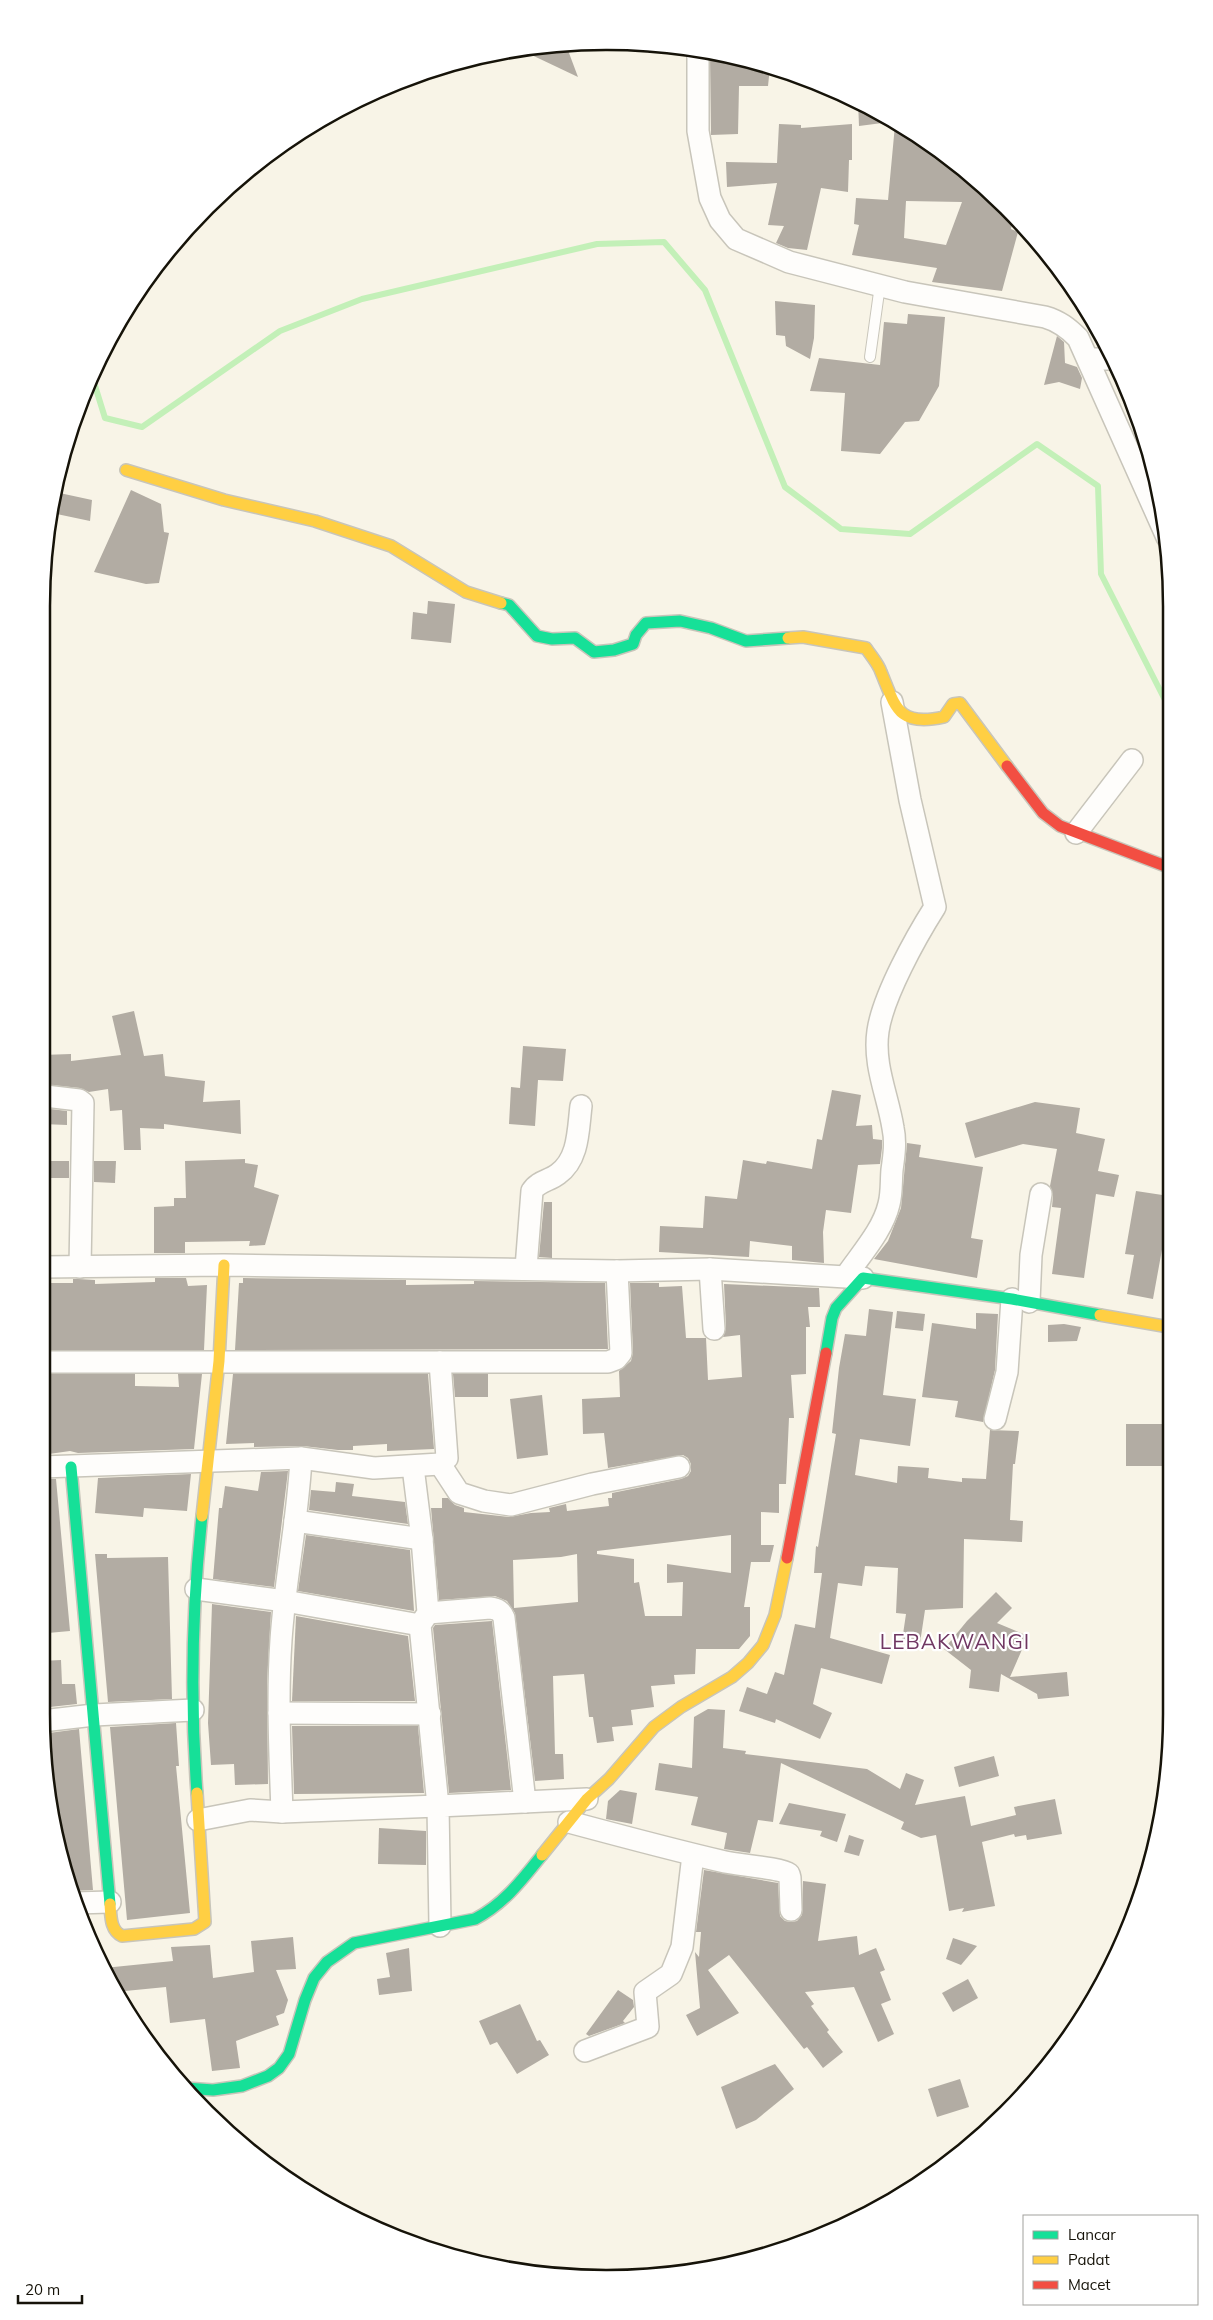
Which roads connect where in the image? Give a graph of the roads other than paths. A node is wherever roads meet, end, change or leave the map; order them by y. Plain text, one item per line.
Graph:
1 (698, 58) edge
2 (880, 285) junction
3 (870, 357) dead end
4 (1088, 359) junction
5 (1105, 359) edge
6 (126, 470) dead end
7 (1153, 506) edge
8 (892, 702) junction
9 (1132, 760) dead end
10 (1076, 833) junction
11 (1163, 865) edge
12 (50, 1097) edge
13 (581, 1106) dead end
14 (1041, 1194) dead end
15 (224, 1265) junction
16 (50, 1267) edge
17 (80, 1267) junction
18 (526, 1268) junction
19 (710, 1269) junction
20 (618, 1270) junction
21 (855, 1277) junction
22 (1020, 1301) junction
23 (1163, 1327) edge
24 (714, 1329) dead end
25 (219, 1361) junction
26 (50, 1362) edge
27 (440, 1362) junction
28 (995, 1419) dead end
29 (301, 1458) junction
30 (208, 1460) junction
31 (440, 1464) junction
32 (50, 1467) edge
33 (71, 1467) junction
34 (412, 1467) junction
35 (679, 1467) dead end
36 (296, 1521) junction
37 (422, 1539) junction
38 (196, 1589) junction
39 (285, 1601) junction
40 (424, 1619) junction
41 (192, 1710) junction
42 (279, 1713) junction
43 (94, 1714) junction
44 (430, 1714) junction
45 (50, 1720) edge
46 (587, 1798) junction
47 (526, 1802) junction
48 (438, 1806) junction
49 (282, 1812) junction
50 (198, 1820) junction
51 (569, 1822) junction
52 (693, 1855) junction
53 (110, 1902) junction
54 (84, 1903) edge
55 (791, 1910) dead end
56 (440, 1926) junction
57 (585, 2051) dead end
58 (197, 2090) edge

1 - 2 street
2 - 3 lane
2 - 4 street
4 - 5 street
4 - 7 street
6 - 8 street
8 - 10 street
8 - 21 street
9 - 10 street
10 - 11 street
12 - 17 street
13 - 18 street
14 - 22 street
15 - 17 street
15 - 18 street
15 - 25 street
16 - 17 street
18 - 20 street
19 - 20 street
19 - 21 street
19 - 24 street
20 - 27 street
21 - 22 street
21 - 46 street
22 - 23 street
22 - 28 street
25 - 26 street
25 - 27 street
25 - 30 street
27 - 31 street
29 - 30 street
29 - 34 street
29 - 36 street
30 - 33 street
30 - 38 street
31 - 34 street
31 - 35 street
32 - 33 street
33 - 43 street
34 - 37 street
36 - 37 street
36 - 39 street
37 - 40 street
38 - 39 street
38 - 41 street
39 - 40 street
39 - 42 street
40 - 44 street
40 - 47 street
41 - 43 street
41 - 50 street
42 - 44 street
42 - 49 street
43 - 45 street
43 - 53 street
44 - 48 street
46 - 47 street
46 - 51 street
47 - 48 street
48 - 49 street
48 - 56 street
49 - 50 street
50 - 53 street
51 - 52 street
51 - 56 street
52 - 55 street
52 - 57 street
53 - 54 street
56 - 58 street

